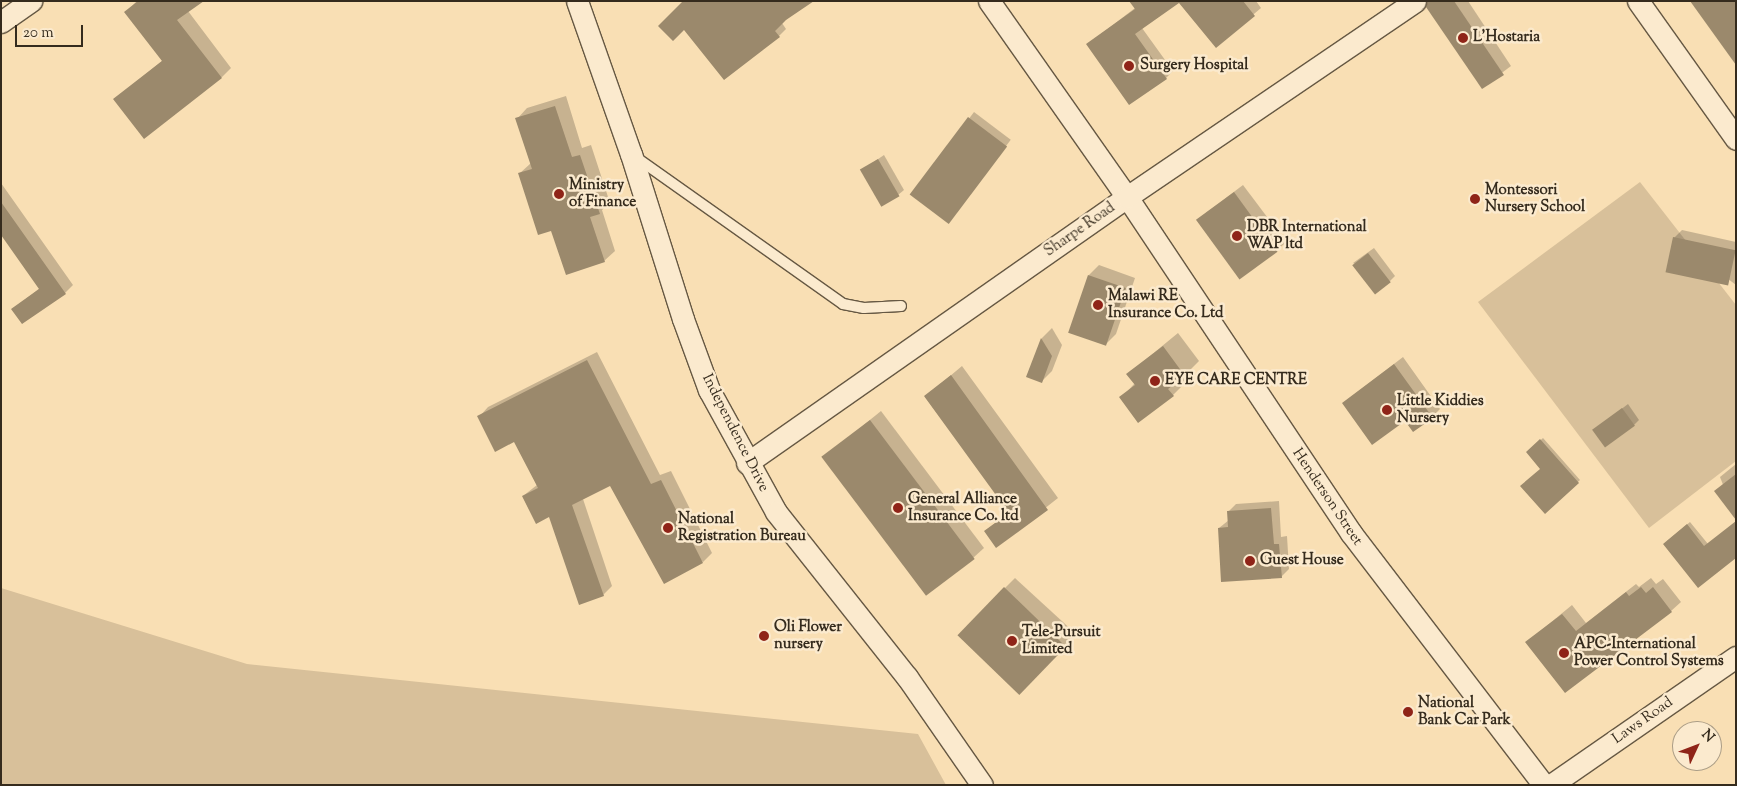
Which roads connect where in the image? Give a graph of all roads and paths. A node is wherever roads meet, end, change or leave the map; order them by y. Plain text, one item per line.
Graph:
1 (32, 1) edge
2 (578, 1) edge
3 (989, 1) edge
4 (1415, 1) edge
5 (1638, 1) edge
6 (1, 22) edge
7 (1736, 139) edge
8 (631, 154) junction
9 (1127, 197) junction
10 (901, 306) dead end
11 (747, 463) junction
12 (1736, 657) edge
13 (982, 785) edge
14 (1544, 785) edge
15 (1551, 785) edge

1 - 6 street
2 - 8 street, Independence Drive
3 - 9 street, Henderson Street
4 - 9 street, Sharpe Road
5 - 7 street
8 - 10 lane
8 - 11 street, Independence Drive
9 - 11 street, Sharpe Road
9 - 14 street, Henderson Street
11 - 13 street, Independence Drive
12 - 15 street, Laws Road

